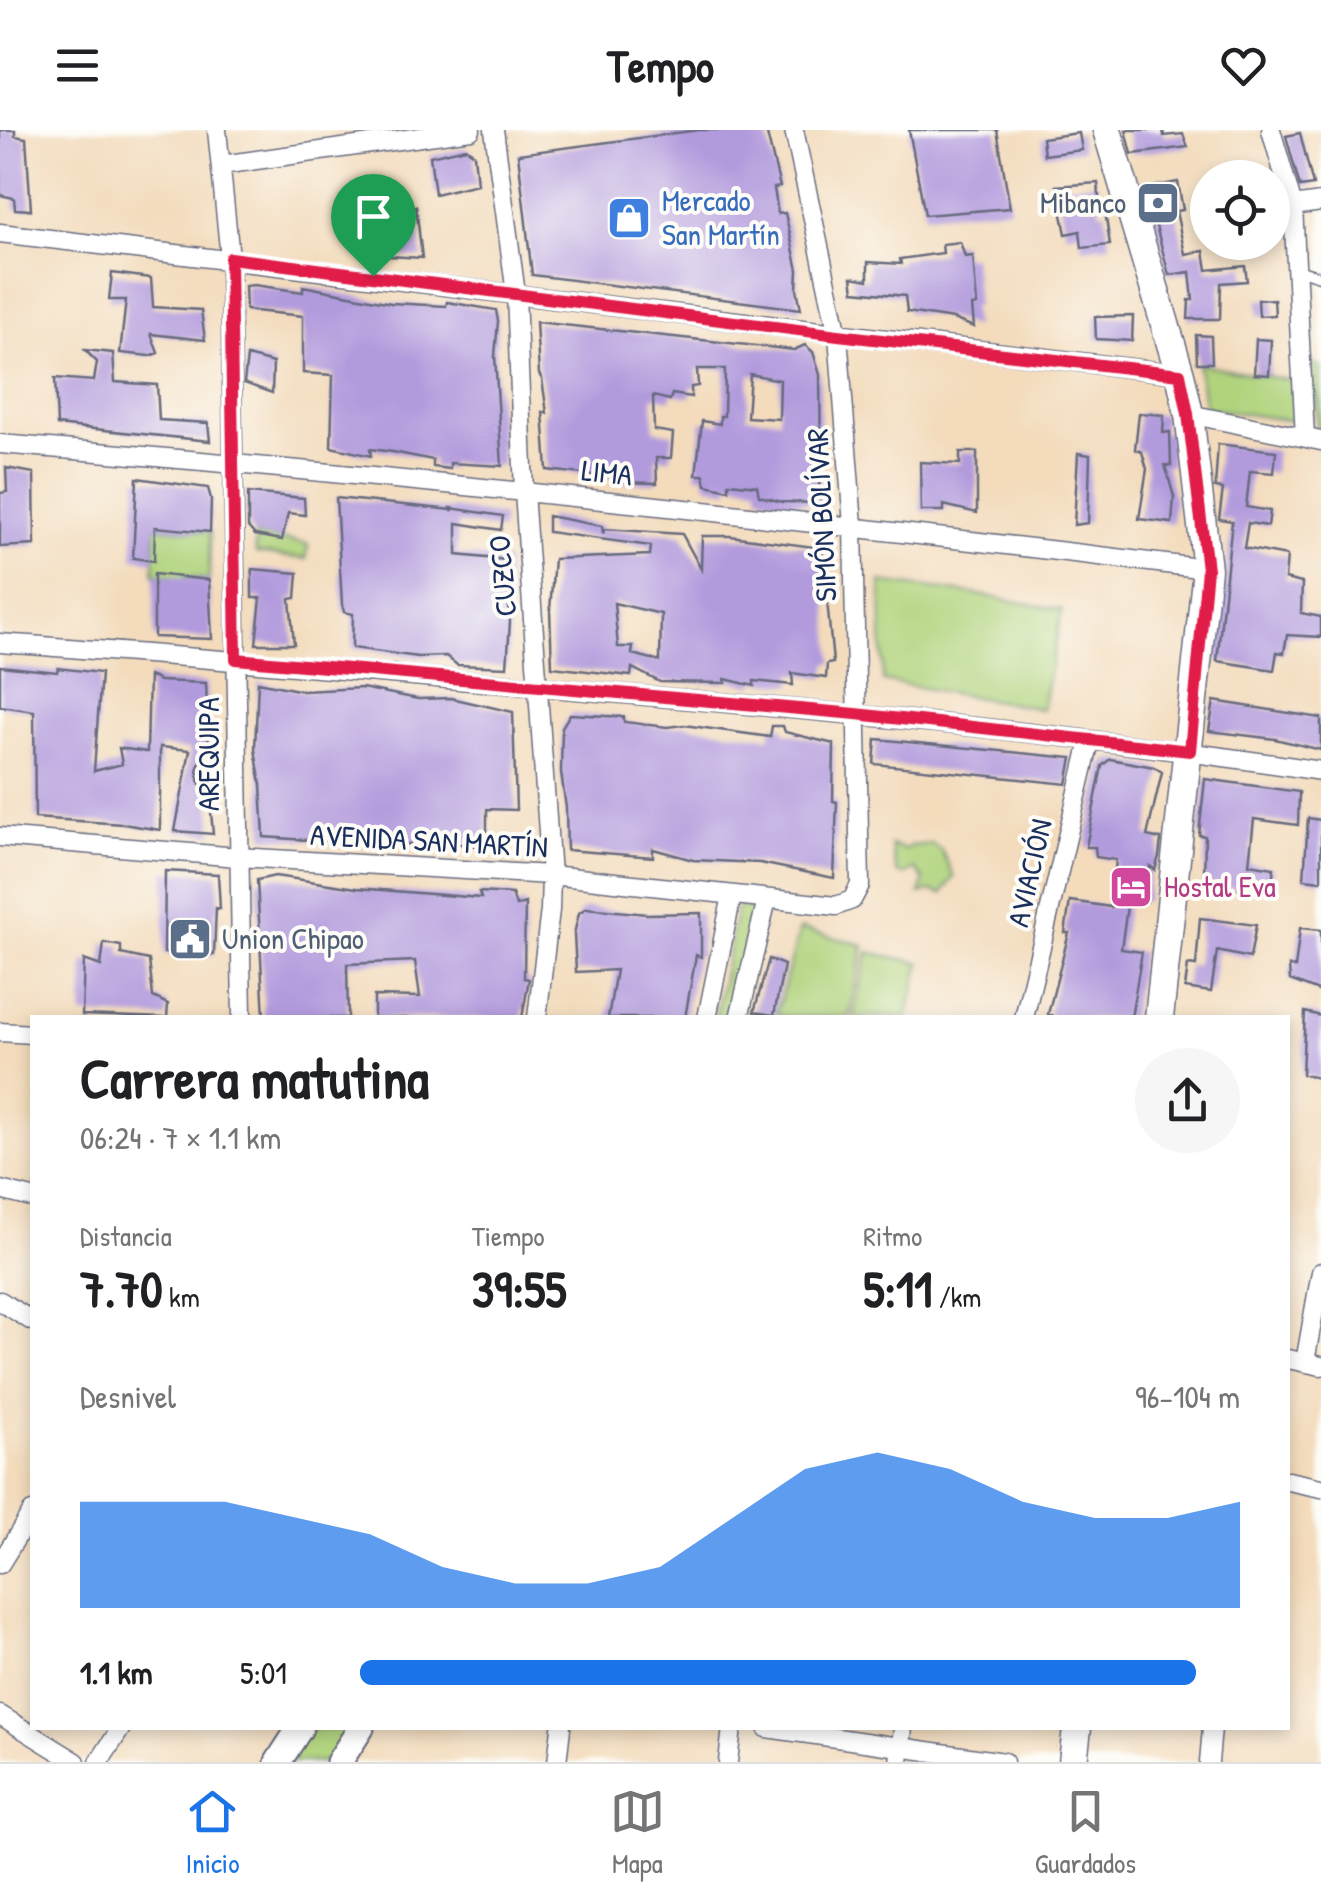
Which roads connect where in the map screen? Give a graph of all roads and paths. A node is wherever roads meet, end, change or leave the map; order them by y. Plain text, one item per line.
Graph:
1 (217, 130) edge
2 (471, 130) edge
3 (494, 130) edge
4 (794, 130) edge
5 (1107, 130) edge
6 (1270, 130) edge
7 (220, 165) junction
8 (1321, 202) edge
9 (1293, 206) junction
10 (0, 232) edge
11 (230, 258) junction
12 (1296, 269) junction
13 (1321, 276) edge
14 (516, 294) junction
15 (838, 335) junction
16 (1180, 374) junction
17 (1188, 414) junction
18 (1313, 439) edge
19 (0, 444) edge
20 (234, 462) junction
21 (524, 492) junction
22 (853, 526) junction
23 (1207, 569) junction
24 (0, 643) edge
25 (236, 659) junction
26 (539, 687) junction
27 (856, 714) junction
28 (1090, 741) junction
29 (1190, 751) junction
30 (1321, 770) edge
31 (0, 837) edge
32 (238, 858) junction
33 (551, 875) junction
34 (732, 895) junction
35 (767, 899) junction
36 (852, 900) joint
37 (242, 1015) edge
38 (537, 1015) edge
39 (707, 1015) edge
40 (740, 1015) edge
41 (1025, 1015) edge
42 (1160, 1015) edge
43 (0, 1032) edge
44 (30, 1034) edge
45 (0, 1190) edge
46 (30, 1198) edge
47 (1321, 1272) edge
48 (0, 1301) edge
49 (30, 1320) edge
50 (1305, 1362) edge
51 (1290, 1481) edge
52 (1321, 1488) edge
53 (30, 1515) edge
54 (0, 1564) edge
55 (0, 1715) edge
56 (120, 1730) edge
57 (299, 1730) edge
58 (360, 1730) edge
59 (561, 1730) edge
60 (732, 1730) edge
61 (777, 1730) edge
62 (903, 1730) edge
63 (1077, 1730) edge
64 (1212, 1730) edge
65 (900, 1755) edge
66 (76, 1762) edge
67 (100, 1762) edge
68 (278, 1762) edge
69 (339, 1762) edge
70 (557, 1762) edge
71 (728, 1762) edge
72 (1004, 1762) edge
73 (1073, 1762) edge
74 (1209, 1762) edge

1 - 7 street, AREQUIPA
2 - 7 street
3 - 14 street, CUZCO
4 - 15 street, SIMÓN BOLÍVAR
5 - 16 main road
6 - 9 street
7 - 11 street, AREQUIPA
8 - 9 street
9 - 12 street
10 - 11 street
11 - 14 street
11 - 20 street, AREQUIPA
12 - 13 lane
12 - 18 street
14 - 15 street
14 - 21 street, CUZCO
15 - 16 street
15 - 22 street, SIMÓN BOLÍVAR
16 - 17 main road
17 - 18 street
17 - 23 main road
19 - 20 street, LIMA
20 - 21 street, LIMA
20 - 25 street, AREQUIPA
21 - 22 street, LIMA
21 - 26 street, CUZCO
22 - 23 street, LIMA
22 - 27 street, SIMÓN BOLÍVAR
23 - 29 main road
24 - 25 street
25 - 26 street
25 - 32 street, AREQUIPA
26 - 27 street
26 - 33 street, CUZCO
27 - 28 street
27 - 36 street, SIMÓN BOLÍVAR
28 - 29 street
28 - 41 street, AVIACIÓN
29 - 30 street
29 - 42 main road
31 - 32 street, AVENIDA SAN MARTÍN
32 - 33 street, AVENIDA SAN MARTÍN
32 - 37 street, AREQUIPA
33 - 34 street, AVENIDA SAN MARTÍN
33 - 38 street, CUZCO
34 - 35 street, AVENIDA SAN MARTÍN
34 - 39 street
35 - 36 street, AVENIDA SAN MARTÍN
35 - 40 street
43 - 44 street
45 - 46 street
47 - 50 street
48 - 49 street
51 - 52 street
53 - 54 street
55 - 66 street
56 - 67 street
57 - 68 street
58 - 69 street
59 - 70 street
60 - 71 street
61 - 65 street
62 - 65 street
63 - 73 main road
64 - 74 street
65 - 72 street

